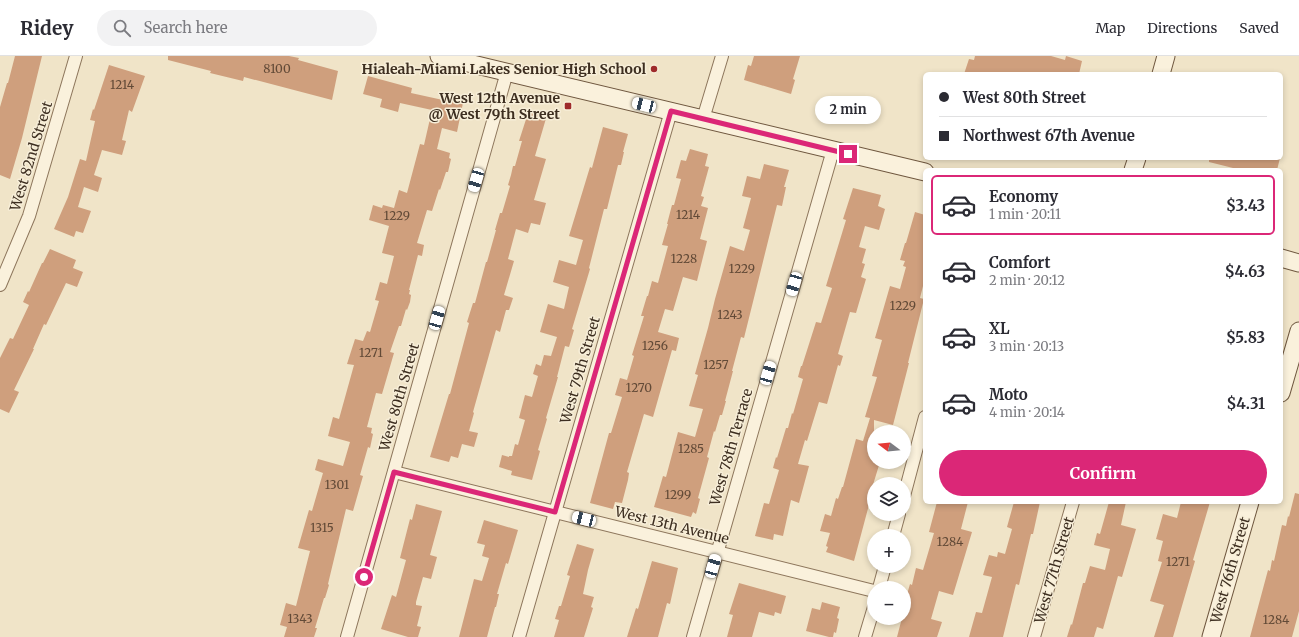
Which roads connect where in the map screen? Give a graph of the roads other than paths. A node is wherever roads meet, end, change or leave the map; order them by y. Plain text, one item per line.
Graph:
1 (76, 56) edge
2 (439, 56) edge
3 (722, 56) edge
4 (1166, 56) edge
5 (507, 72) junction
6 (1162, 72) edge
7 (671, 111) junction
8 (702, 119) junction
9 (833, 150) junction
10 (923, 172) edge
11 (1283, 259) edge
12 (1299, 263) edge
13 (0, 285) edge
14 (1299, 331) edge
15 (1283, 386) edge
16 (923, 425) edge
17 (394, 472) junction
18 (909, 477) edge
19 (1072, 504) edge
20 (1249, 504) edge
21 (555, 512) junction
22 (717, 552) junction
23 (867, 589) edge
24 (869, 625) edge
25 (347, 637) edge
26 (519, 637) edge
27 (693, 637) edge
28 (866, 637) edge
29 (1034, 637) edge
30 (1211, 637) edge

1 - 13 street, West 82nd Street
2 - 5 main road
3 - 8 street
4 - 6 main road
5 - 7 main road
5 - 17 street, West 80th Street
7 - 8 main road
7 - 21 street, West 79th Street
8 - 9 main road
9 - 10 main road
9 - 22 street, West 78th Terrace
11 - 12 main road
14 - 15 main road
16 - 18 street
17 - 21 street, West 13th Avenue
17 - 25 street, West 80th Street
19 - 29 street, West 77th Street
20 - 30 main road, West 76th Street
21 - 22 street, West 13th Avenue
21 - 26 street, West 79th Street
22 - 23 street, West 13th Avenue
22 - 27 street, West 78th Terrace
24 - 28 street

